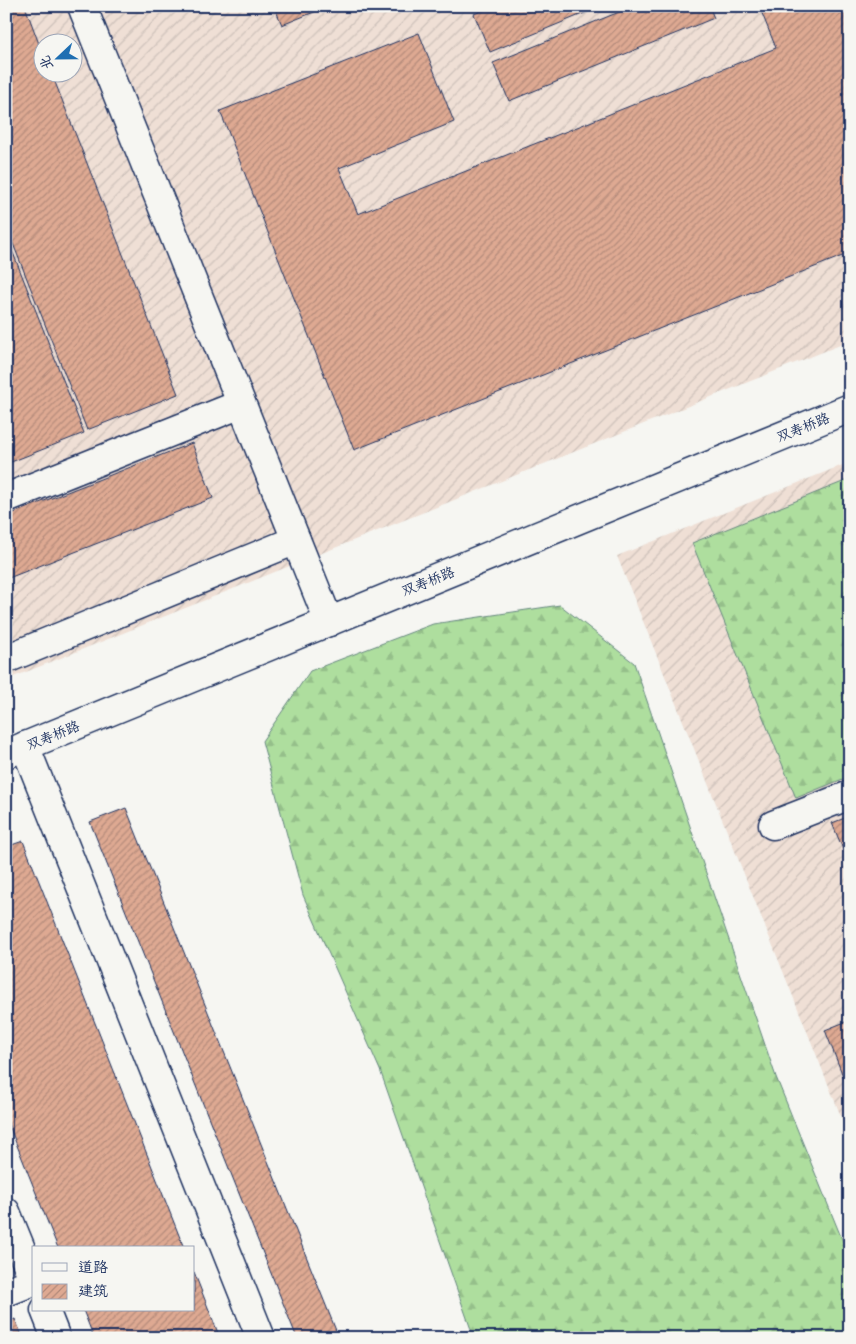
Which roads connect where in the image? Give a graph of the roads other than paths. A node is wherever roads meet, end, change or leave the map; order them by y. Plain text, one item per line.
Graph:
1 (82, 6) edge
2 (241, 404) junction
3 (850, 408) edge
4 (6, 498) edge
5 (296, 540) junction
6 (329, 622) junction
7 (6, 659) edge
8 (16, 750) edge
9 (850, 794) edge
10 (773, 825) dead end
11 (6, 1212) edge
12 (32, 1276) edge
13 (32, 1282) edge
14 (6, 1292) edge
15 (46, 1312) edge
16 (56, 1338) edge
17 (261, 1338) edge

1 - 2 street
2 - 4 street
2 - 5 street
3 - 6 street, 双寿桥路
5 - 6 street
5 - 7 street
6 - 8 street, 双寿桥路
8 - 17 street
9 - 10 street
11 - 12 street
13 - 14 street
15 - 16 street

